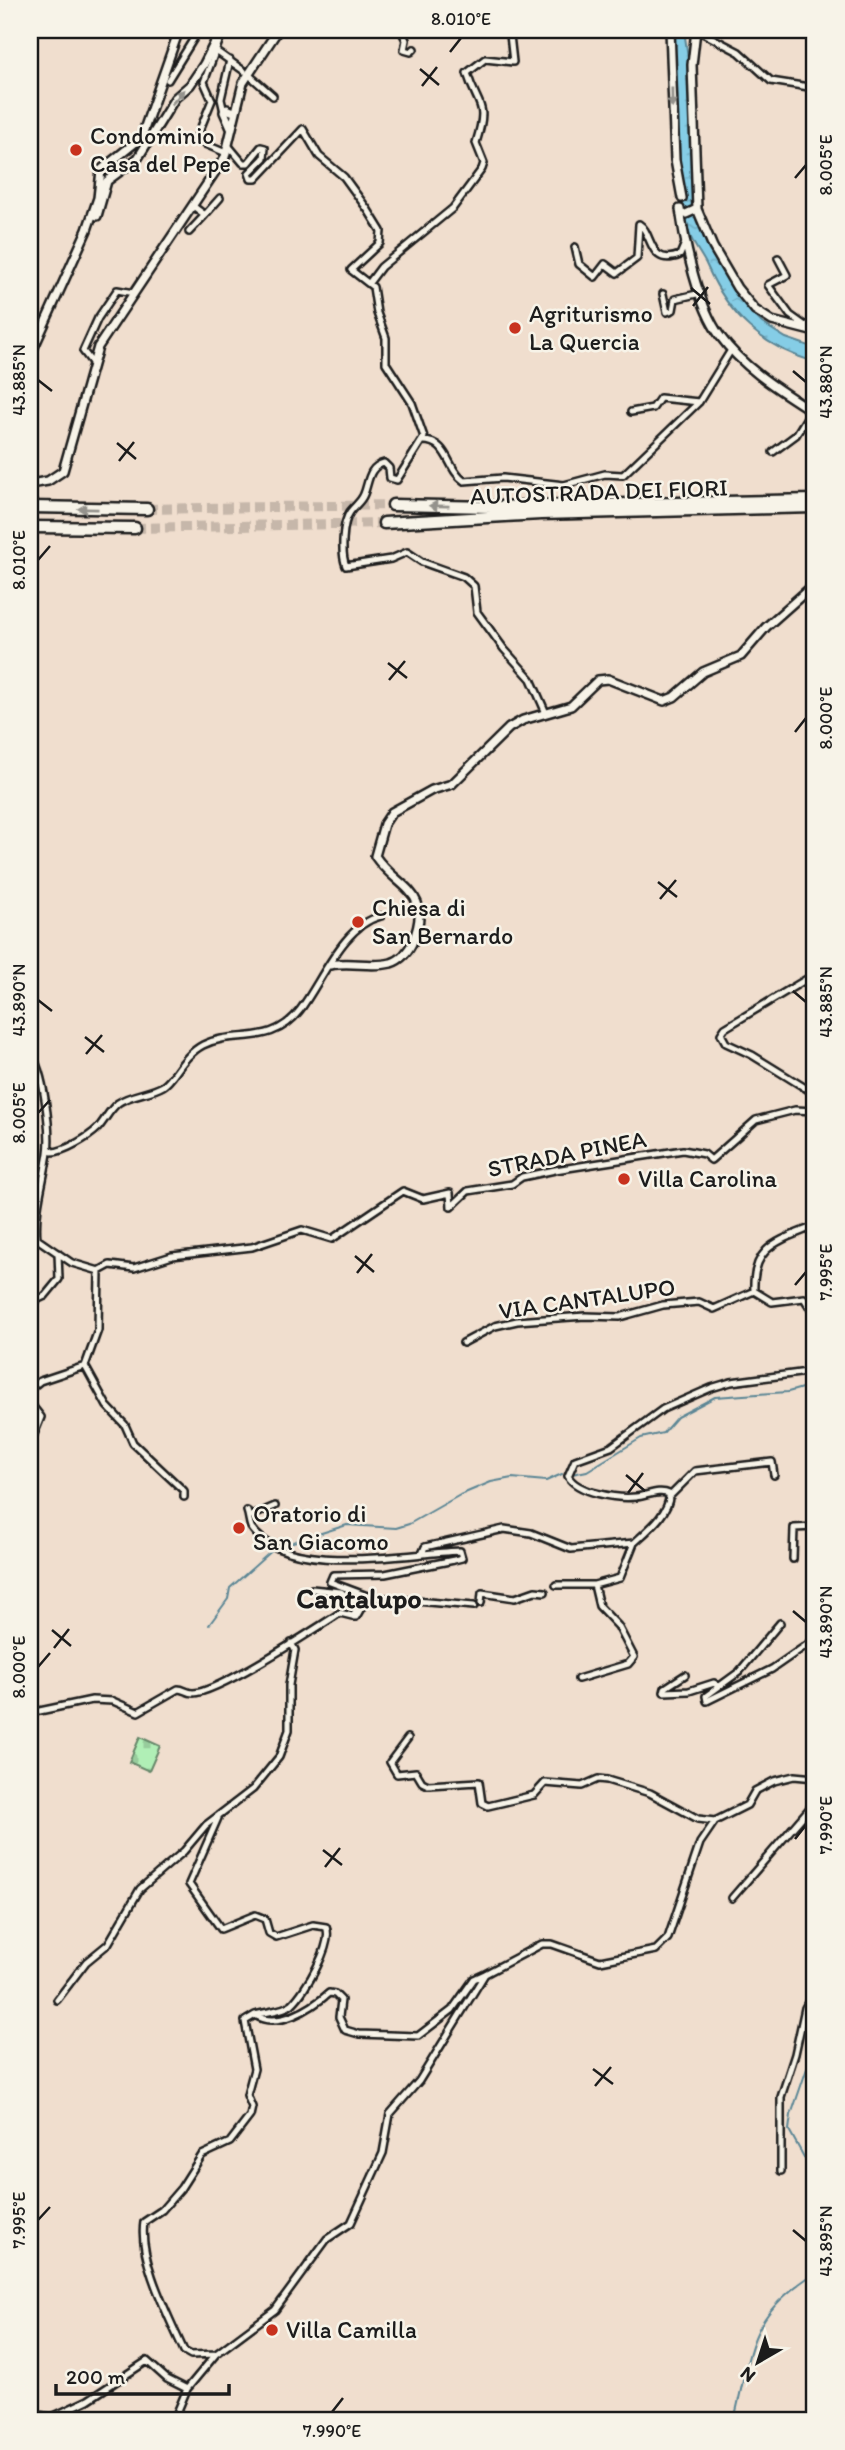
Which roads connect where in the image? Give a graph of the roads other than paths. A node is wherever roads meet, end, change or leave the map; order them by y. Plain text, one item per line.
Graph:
1 (179, 30) edge
2 (199, 30) edge
3 (223, 30) edge
4 (278, 30) edge
5 (361, 30) edge
6 (367, 30) edge
7 (401, 30) edge
8 (670, 30) edge
9 (696, 30) edge
10 (510, 35) dead end
11 (414, 49) dead end
12 (216, 51) junction
13 (230, 60) junction
14 (246, 73) junction
15 (168, 80) dead end
16 (815, 88) edge
17 (273, 96) dead end
18 (230, 111) junction
19 (227, 149) junction
20 (220, 198) dead end
21 (682, 198) junction
22 (694, 198) junction
23 (193, 206) junction
24 (696, 209) junction
25 (683, 214) junction
26 (205, 215) junction
27 (87, 230) junction
28 (189, 232) dead end
29 (686, 241) junction
30 (575, 247) dead end
31 (778, 258) dead end
32 (369, 283) junction
33 (134, 293) junction
34 (701, 293) junction
35 (663, 294) dead end
36 (815, 320) edge
37 (804, 327) junction
38 (815, 332) edge
39 (732, 350) junction
40 (30, 356) edge
41 (93, 364) junction
42 (699, 402) junction
43 (631, 412) dead end
44 (813, 412) edge
45 (423, 441) junction
46 (773, 452) dead end
47 (30, 481) edge
48 (815, 500) edge
49 (393, 505) tunnel mouth
50 (704, 505) junction
51 (30, 507) edge
52 (815, 507) edge
53 (147, 509) tunnel mouth
54 (383, 523) tunnel mouth
55 (30, 527) edge
56 (135, 528) tunnel mouth
57 (815, 567) edge
58 (546, 713) junction
59 (380, 916) dead end
60 (331, 965) junction
61 (815, 974) edge
62 (30, 1053) edge
63 (815, 1094) edge
64 (815, 1111) edge
65 (49, 1148) junction
66 (815, 1226) edge
67 (58, 1253) junction
68 (99, 1271) junction
69 (754, 1291) junction
70 (30, 1303) edge
71 (815, 1316) edge
72 (463, 1343) dead end
73 (85, 1366) junction
74 (815, 1371) edge
75 (30, 1389) edge
76 (30, 1403) edge
77 (30, 1444) edge
78 (774, 1475) dead end
79 (184, 1497) dead end
80 (670, 1497) junction
81 (275, 1506) dead end
82 (815, 1527) edge
83 (634, 1543) junction
84 (422, 1554) junction
85 (793, 1559) dead end
86 (594, 1585) junction
87 (556, 1586) dead end
88 (312, 1589) dead end
89 (545, 1592) dead end
90 (368, 1597) junction
91 (354, 1618) junction
92 (780, 1623) dead end
93 (815, 1642) edge
94 (291, 1643) junction
95 (685, 1675) dead end
96 (578, 1679) dead end
97 (718, 1686) junction
98 (30, 1713) edge
99 (408, 1738) dead end
100 (815, 1778) edge
101 (815, 1802) edge
102 (219, 1816) junction
103 (715, 1821) junction
104 (733, 1898) dead end
105 (485, 1974) junction
106 (815, 1989) edge
107 (57, 2000) dead end
108 (255, 2015) junction
109 (781, 2171) dead end
110 (216, 2354) junction
111 (187, 2389) junction
112 (30, 2405) edge
113 (174, 2420) edge

1 - 27 street
2 - 15 street
3 - 12 street
27 -> 3 street
4 - 14 street
5 - 6 street
7 - 11 street
8 -> 21 street
9 - 16 street
9 - 22 street
10 - 32 street
12 - 13 street
12 - 19 street
13 - 14 street
13 - 18 street
14 - 17 street
14 - 18 street
18 - 19 street
19 - 23 street
19 - 32 street
20 - 26 street
21 - 22 street
21 - 25 street
22 - 24 street
23 - 26 street
23 - 33 street
24 - 25 street
24 - 37 street
25 - 29 street
26 - 28 street
27 - 40 street
29 - 30 street
29 - 34 street
31 - 37 street
32 - 45 street
33 - 41 street
33 - 41 street
34 - 35 street
34 - 39 street
36 - 37 street
37 - 38 street
39 - 42 street
39 - 44 street
41 - 47 street
42 - 43 street
42 - 45 street
44 - 46 street
45 - 58 street
48 - 50 highway, AUTOSTRADA DEI FIORI
50 -> 49 highway, AUTOSTRADA DEI FIORI
50 - 52 highway, AUTOSTRADA DEI FIORI
50 - 54 highway, AUTOSTRADA DEI FIORI
53 -> 51 highway
55 - 56 highway
57 - 58 street
58 - 60 street
59 - 60 street
60 - 65 street
61 - 63 street
62 - 65 street
64 - 68 street, STRADA PINEA
65 - 67 street
66 - 69 street
67 - 68 street
67 - 70 street
68 - 73 street
69 - 71 street
69 - 72 street, VIA CANTALUPO
73 - 75 street
73 - 79 street
74 - 80 street
76 - 77 street
78 - 80 street
80 - 83 street
81 - 84 street
82 - 85 street
83 - 84 street
83 - 86 street
84 - 90 street
86 - 87 street
86 - 96 street
88 - 91 street
89 - 90 street
90 - 91 street
91 - 94 street
92 - 97 street
93 - 97 street
94 - 98 street
94 - 102 street
95 - 97 street
99 - 103 street
100 - 103 street
101 - 104 street
102 - 107 street
102 - 108 street
103 - 105 street
105 - 108 street
105 - 110 street
106 - 109 street
108 - 110 street
110 - 111 street
111 - 112 street
111 - 113 street

